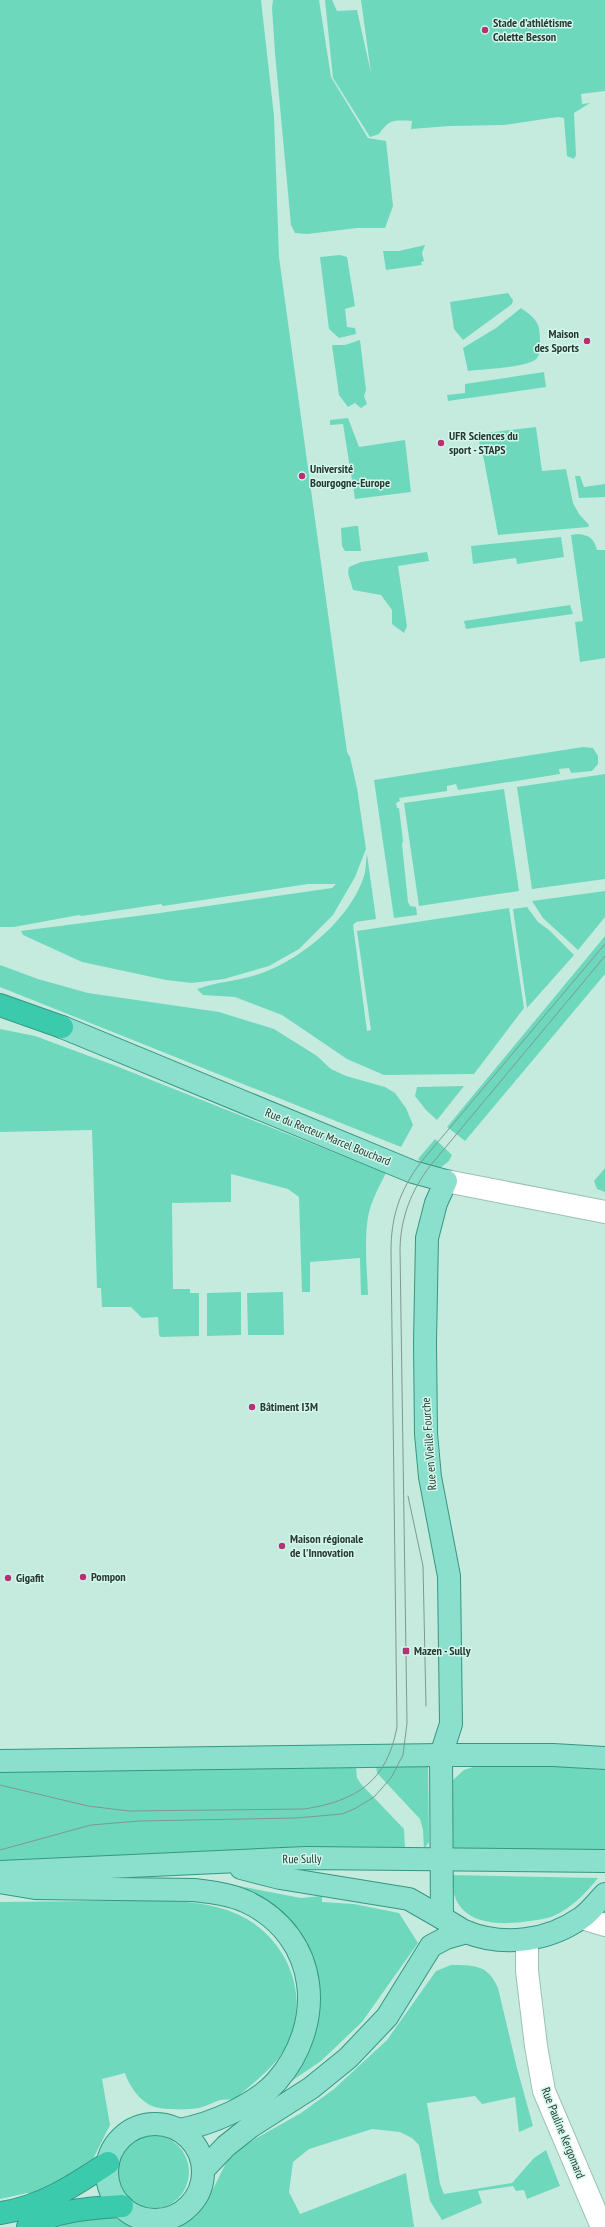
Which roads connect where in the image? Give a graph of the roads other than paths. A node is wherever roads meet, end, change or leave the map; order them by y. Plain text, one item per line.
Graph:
1 (0, 1005) edge
2 (0, 1016) edge
3 (62, 1027) junction
4 (446, 1181) junction
5 (605, 1212) edge
6 (441, 1754) junction
7 (605, 1758) edge
8 (0, 1761) edge
9 (441, 1860) junction
10 (605, 1861) edge
11 (216, 1862) junction
12 (0, 1872) edge
13 (0, 1882) edge
14 (605, 1894) edge
15 (442, 1918) junction
16 (582, 1918) junction
17 (605, 1925) edge
18 (466, 1932) junction
19 (527, 1940) junction
20 (179, 2130) junction
21 (108, 2163) junction
22 (204, 2169) junction
23 (122, 2206) junction
24 (0, 2213) edge
25 (28, 2227) edge
26 (602, 2227) edge

1 - 3 highway
2 - 3 highway
3 - 4 main road, Rue du Recteur Marcel Bouchard
4 - 5 street, Rue du Recteur Marcel Bouchard
4 - 6 main road, Rue en Vieille Fourche
6 - 7 main road
6 - 8 main road
6 - 9 main road
9 - 10 main road, Rue Sully
9 - 11 main road, Rue Sully
9 - 15 main road
11 - 12 main road, Rue Sully
11 - 15 main road
13 - 20 main road
14 - 16 main road
15 - 18 main road
16 - 17 street
16 - 19 main road
18 - 19 main road
18 - 22 main road
19 - 26 street, Rue Pauline Kergomard
20 - 21 main road
20 - 22 main road
21 - 23 main road
21 - 24 highway
22 - 23 main road
23 - 25 highway

